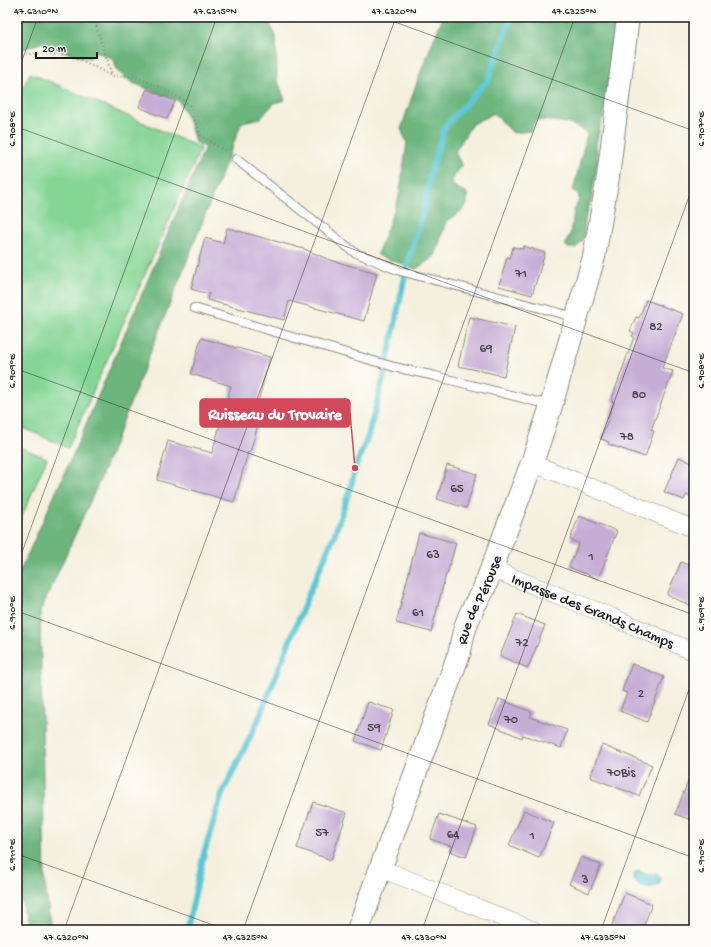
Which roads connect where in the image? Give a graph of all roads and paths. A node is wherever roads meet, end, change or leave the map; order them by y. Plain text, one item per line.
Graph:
1 (89, 17) edge
2 (628, 17) edge
3 (17, 61) edge
4 (112, 76) junction
5 (236, 159) joint
6 (194, 308) dead end
7 (577, 318) junction
8 (551, 406) junction
9 (532, 463) junction
10 (694, 529) edge
11 (492, 569) junction
12 (694, 652) edge
13 (380, 868) junction
14 (358, 930) edge
15 (534, 930) edge

1 - 4 path
2 - 7 street, Rue de Pérouse
3 - 4 path
4 - 5 path
5 - 7 lane
6 - 8 lane
7 - 8 street, Rue de Pérouse
8 - 9 street, Rue de Pérouse
9 - 10 street
9 - 11 street, Rue de Pérouse
11 - 12 street, Impasse des Grands Champs
11 - 13 street, Rue de Pérouse
13 - 14 street, Rue de Pérouse
13 - 15 street

